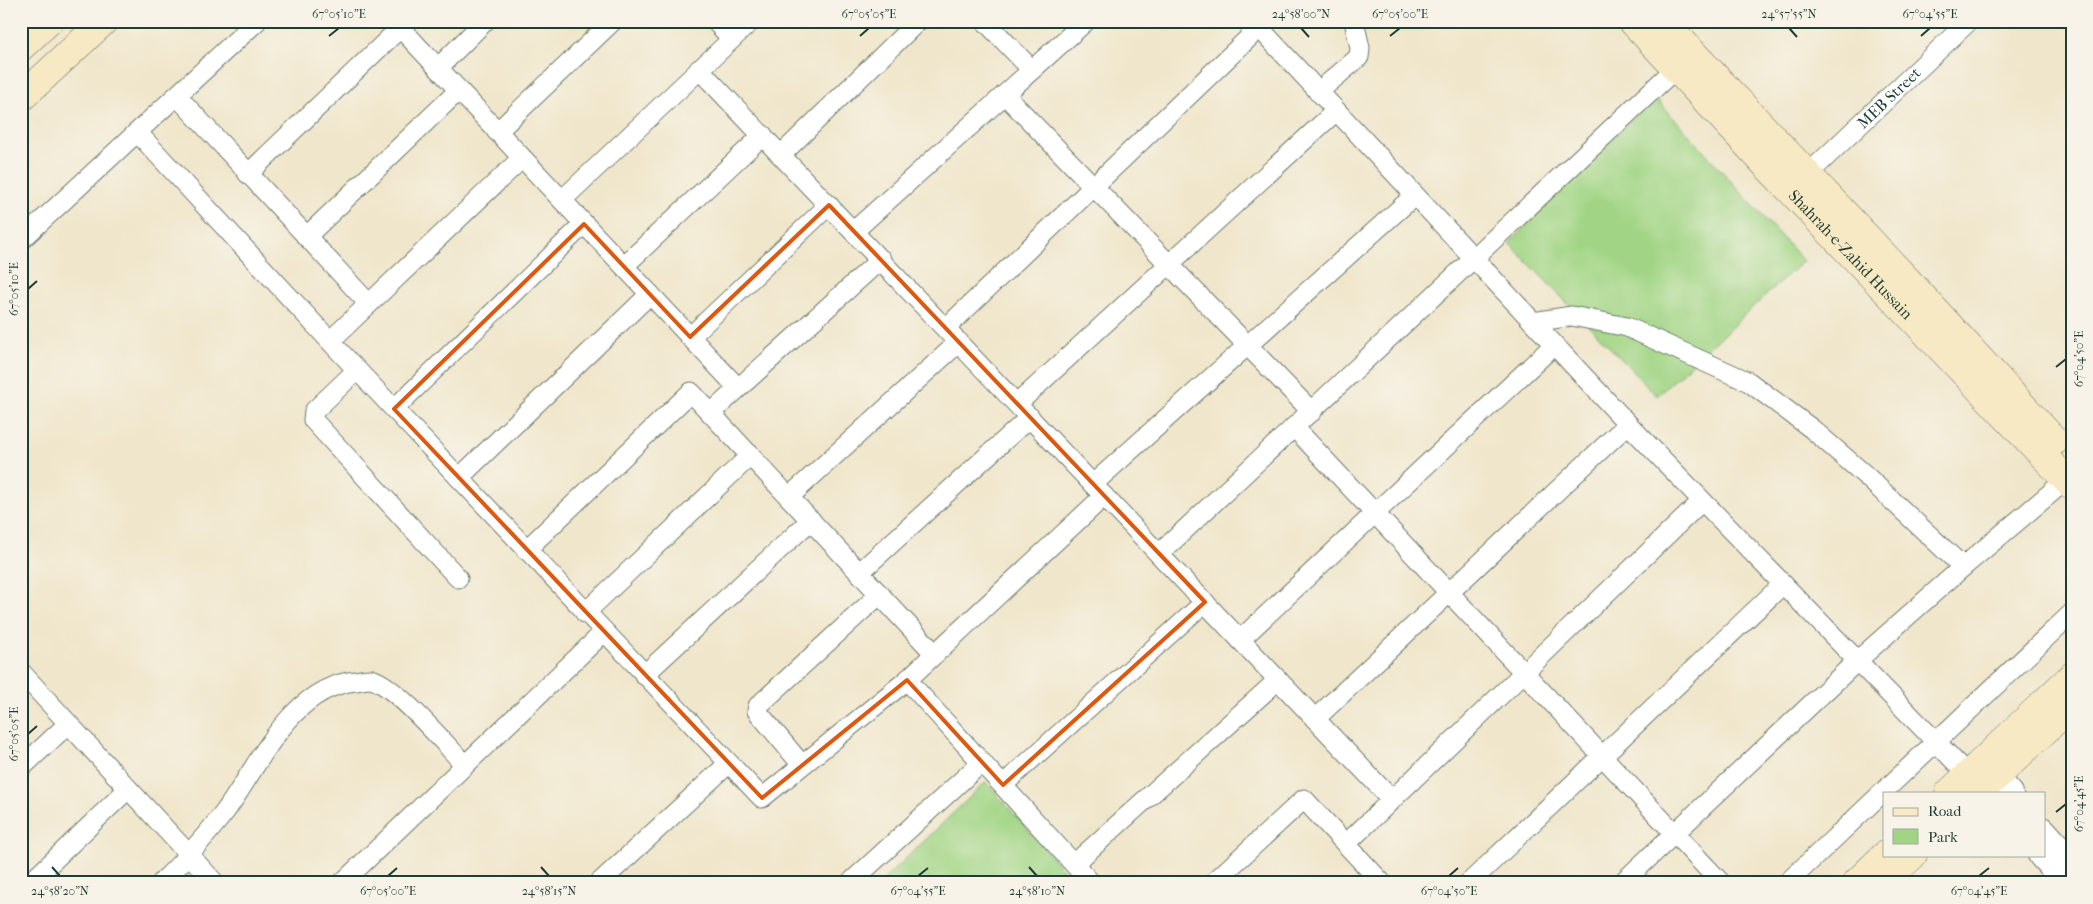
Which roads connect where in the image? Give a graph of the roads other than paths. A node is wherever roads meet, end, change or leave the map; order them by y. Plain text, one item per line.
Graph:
1 (49, 21) edge
2 (104, 21) edge
3 (257, 21) edge
4 (485, 21) edge
5 (614, 21) edge
6 (715, 21) edge
7 (751, 21) edge
8 (918, 21) edge
9 (985, 21) edge
10 (1086, 21) edge
11 (1354, 21) edge
12 (1632, 21) edge
13 (1663, 21) edge
14 (1969, 21) edge
15 (397, 24) edge
16 (1256, 24) edge
17 (732, 39) junction
18 (21, 48) edge
19 (438, 68) junction
20 (1676, 68) junction
21 (699, 69) junction
22 (1032, 70) junction
23 (458, 90) junction
24 (1318, 92) junction
25 (1005, 95) junction
26 (177, 96) junction
27 (21, 98) edge
28 (1336, 111) junction
29 (137, 132) junction
30 (497, 132) junction
31 (763, 135) junction
32 (781, 155) junction
33 (522, 158) junction
34 (248, 174) junction
35 (1808, 174) junction
36 (1093, 186) junction
37 (1414, 196) junction
38 (562, 200) junction
39 (829, 205) junction
40 (584, 224) junction
41 (854, 231) junction
42 (306, 237) junction
43 (21, 240) edge
44 (880, 259) junction
45 (1474, 259) junction
46 (1169, 264) junction
47 (624, 266) junction
48 (650, 294) junction
49 (369, 304) junction
50 (1533, 322) junction
51 (946, 328) junction
52 (690, 337) junction
53 (330, 341) junction
54 (959, 342) junction
55 (1554, 345) junction
56 (1248, 346) junction
57 (357, 370) junction
58 (738, 388) junction
59 (394, 409) junction
60 (1024, 410) junction
61 (1312, 412) junction
62 (711, 413) junction
63 (1628, 424) junction
64 (1294, 427) junction
65 (751, 455) junction
66 (2070, 475) edge
67 (459, 478) junction
68 (1099, 490) junction
69 (789, 497) junction
70 (1702, 501) junction
71 (1375, 513) junction
72 (811, 520) junction
73 (526, 550) junction
74 (1160, 554) junction
75 (1962, 567) junction
76 (860, 572) junction
77 (458, 578) dead end
78 (1783, 584) junction
79 (1449, 593) junction
80 (880, 594) junction
81 (1204, 602) junction
82 (585, 613) junction
83 (2072, 613) edge
84 (604, 632) junction
85 (1240, 640) junction
86 (936, 654) junction
87 (1858, 660) junction
88 (21, 672) edge
89 (1524, 672) junction
90 (644, 675) junction
91 (2072, 676) edge
92 (907, 680) junction
93 (1278, 680) junction
94 (2072, 705) edge
95 (1315, 719) junction
96 (68, 724) junction
97 (1935, 741) junction
98 (1602, 756) junction
99 (982, 762) junction
100 (728, 764) junction
101 (465, 765) junction
102 (802, 765) junction
103 (21, 768) edge
104 (1981, 784) edge
105 (1003, 785) junction
106 (128, 789) junction
107 (1392, 800) junction
108 (1675, 833) junction
109 (2046, 835) edge
110 (1346, 844) junction
111 (189, 855) junction
112 (1884, 856) edge
113 (1912, 856) edge
114 (2041, 856) edge
115 (1074, 864) junction
116 (2064, 876) edge
117 (612, 879) edge
118 (30, 883) edge
119 (161, 883) edge
120 (215, 883) edge
121 (342, 883) edge
122 (850, 883) edge
123 (1091, 883) edge
124 (1213, 883) edge
125 (1381, 883) edge
126 (1469, 883) edge
127 (1622, 883) edge
128 (1721, 883) edge
129 (1787, 883) edge
130 (1856, 883) edge
131 (1883, 883) edge

1 - 18 main road
2 - 27 main road
3 - 26 street
4 - 19 street
5 - 30 street
6 - 17 street
7 - 17 street
8 - 32 street
9 - 22 street
10 - 22 street
11 - 24 street
12 - 20 main road, Shahrah-e-Zahid Hussain
13 - 35 main road, Shahrah-e-Zahid Hussain
14 - 35 street, MEB Street
15 - 19 street
15 - 34 street
16 - 24 street
16 - 36 street
17 - 21 street
19 - 23 street
20 - 45 street
20 - 66 main road, Shahrah-e-Zahid Hussain
21 - 31 street
21 - 38 street
22 - 25 street
23 - 30 street
23 - 42 street
24 - 28 street
25 - 36 street
25 - 41 street
26 - 29 street
26 - 34 street
28 - 37 street
28 - 46 street
29 - 43 street
29 - 53 street
30 - 33 street
31 - 32 street
31 - 47 street
32 - 39 street
33 - 38 street
33 - 49 street
34 - 42 street
35 - 66 main road, Shahrah-e-Zahid Hussain
36 - 46 street
36 - 51 street
37 - 45 street
37 - 56 street
38 - 40 street
39 - 41 street
39 - 52 street
40 - 47 street
40 - 59 street
41 - 44 street
42 - 49 street
44 - 51 street
44 - 58 street
45 - 50 street
45 - 61 street
46 - 56 street
46 - 60 street
47 - 48 street
48 - 52 street
48 - 67 street
49 - 53 street
50 - 55 street
50 - 75 street
51 - 54 street
52 - 58 street
53 - 57 street
54 - 60 street
54 - 69 street
55 - 63 street
55 - 71 street
56 - 61 street
56 - 68 street
57 - 59 street
57 - 77 street
58 - 62 street
59 - 67 street
60 - 68 street
60 - 76 street
61 - 64 street
62 - 65 street
62 - 73 street
63 - 70 street
63 - 79 street
64 - 71 street
64 - 74 street
65 - 69 street
65 - 82 street
66 - 75 street
67 - 73 street
68 - 74 street
68 - 86 street
69 - 72 street
70 - 78 street
70 - 89 street
71 - 79 street
71 - 85 street
72 - 76 street
72 - 90 street
73 - 82 street
74 - 81 street
75 - 87 street
76 - 80 street
78 - 87 street
78 - 98 street
79 - 89 street
79 - 95 street
80 - 86 street
80 - 102 street
81 - 85 street
81 - 105 street
82 - 84 street
83 - 97 street
84 - 90 street
84 - 101 street
85 - 93 street
86 - 92 street
87 - 97 street
87 - 108 street
88 - 96 street
89 - 98 street
89 - 107 street
90 - 100 street
91 - 104 main road
92 - 99 street
92 - 102 street
93 - 95 street
93 - 115 street
94 - 104 main road
95 - 107 street
96 - 103 street
96 - 106 street
97 - 104 street
97 - 129 street
98 - 108 street
98 - 126 street
99 - 105 street
99 - 122 street
100 - 102 street
100 - 117 street
101 - 111 street
101 - 121 street
105 - 115 street
106 - 111 street
106 - 118 street
107 - 110 street
108 - 127 street
108 - 128 street
109 - 116 street
110 - 124 street
110 - 125 street
111 - 119 street
111 - 120 street
112 - 130 main road
113 - 131 main road
114 - 116 street
115 - 123 street

